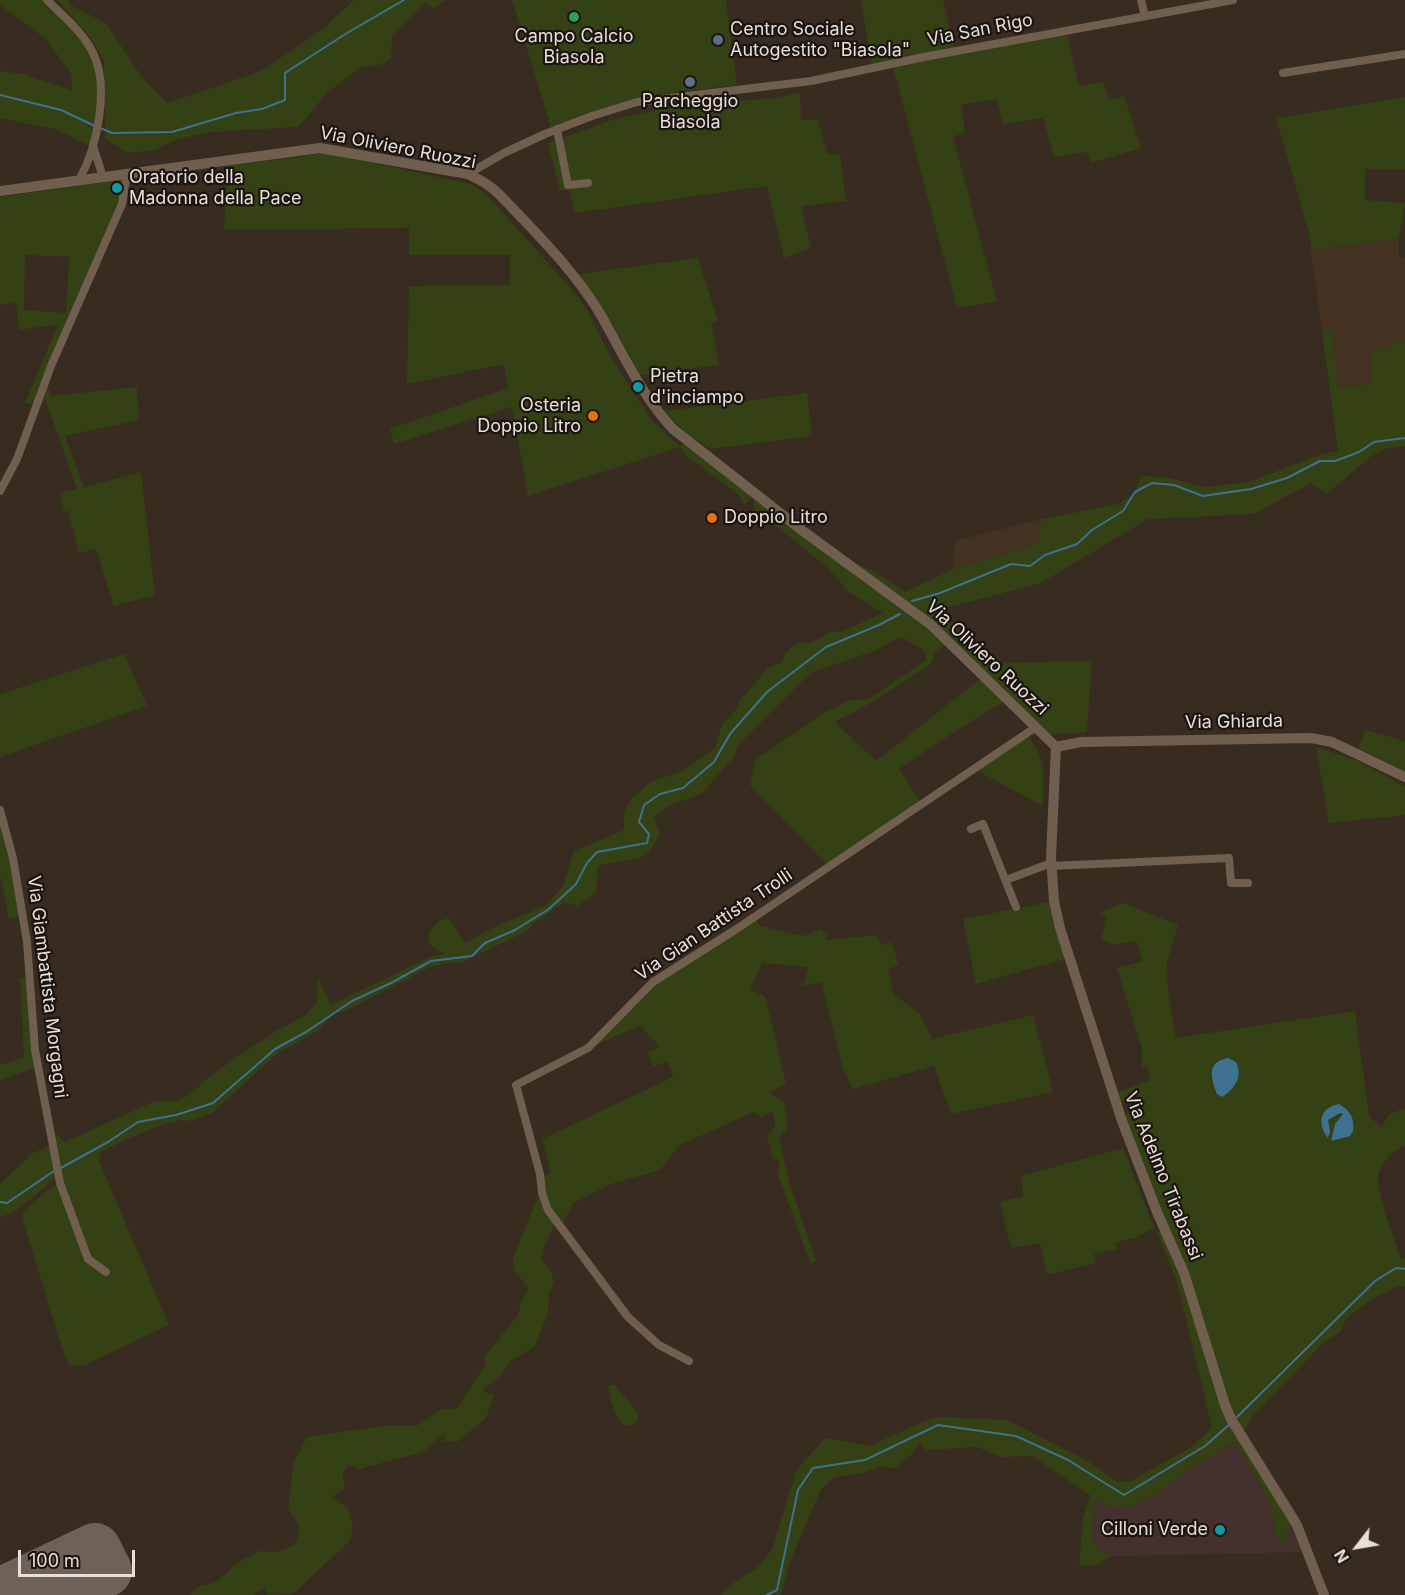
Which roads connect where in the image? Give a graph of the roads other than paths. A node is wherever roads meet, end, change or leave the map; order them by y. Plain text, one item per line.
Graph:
1 (47, 0) edge
2 (1141, 0) edge
3 (1233, 0) edge
4 (1205, 2) edge
5 (1145, 16) junction
6 (1405, 54) edge
7 (1283, 73) dead end
8 (557, 129) junction
9 (94, 148) junction
10 (127, 173) junction
11 (468, 174) junction
12 (103, 177) junction
13 (79, 180) junction
14 (588, 183) dead end
15 (0, 191) edge
16 (0, 491) edge
17 (1036, 727) junction
18 (1056, 747) junction
19 (1405, 777) edge
20 (0, 810) edge
21 (971, 829) dead end
22 (1051, 864) junction
23 (1006, 880) junction
24 (1248, 883) dead end
25 (1016, 907) dead end
26 (106, 1272) dead end
27 (689, 1360) dead end
28 (1324, 1595) edge

1 - 9 street
2 - 5 street
3 - 4 street, Via San Rigo
4 - 5 street, Via San Rigo
5 - 8 street, Via San Rigo
6 - 7 street
8 - 11 street, Via San Rigo
8 - 14 street
9 - 12 street
9 - 13 street
10 - 11 street, Via Oliviero Ruozzi
10 - 12 street, Via Oliviero Ruozzi
10 - 16 street
11 - 17 street, Via Oliviero Ruozzi
12 - 13 street, Via Oliviero Ruozzi
13 - 15 street, Via Oliviero Ruozzi
17 - 18 street, Via Oliviero Ruozzi
17 - 27 street, Via Gian Battista Trolli
18 - 19 street, Via Ghiarda
18 - 22 street, Via Adelmo Tirabassi
20 - 26 street, Via Giambattista Morgagni
21 - 23 street
22 - 23 street
22 - 24 street
22 - 28 street, Via Adelmo Tirabassi
23 - 25 street

